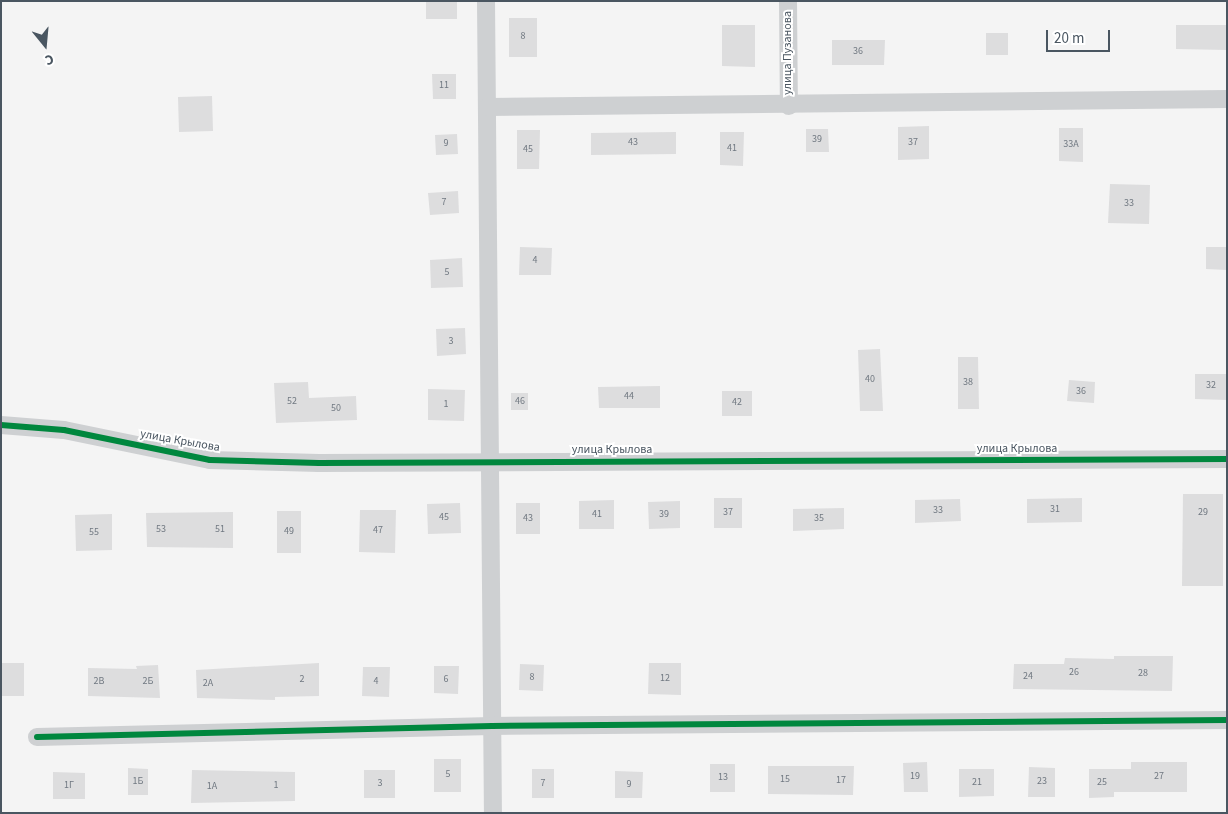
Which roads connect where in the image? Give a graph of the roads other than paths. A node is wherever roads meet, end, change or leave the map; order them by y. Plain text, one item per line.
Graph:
1 (486, 1) edge
2 (788, 1) edge
3 (1227, 99) edge
4 (789, 106) junction
5 (488, 107) junction
6 (1, 425) edge
7 (1227, 459) edge
8 (489, 461) junction
9 (1227, 720) edge
10 (492, 726) junction
11 (37, 737) dead end
12 (493, 813) edge

1 - 5 street
2 - 4 street, улица Пузанова
3 - 4 street
4 - 5 street
5 - 8 street
6 - 8 street, улица Крылова
7 - 8 street, улица Крылова
8 - 10 street
9 - 10 street
10 - 11 street
10 - 12 street

